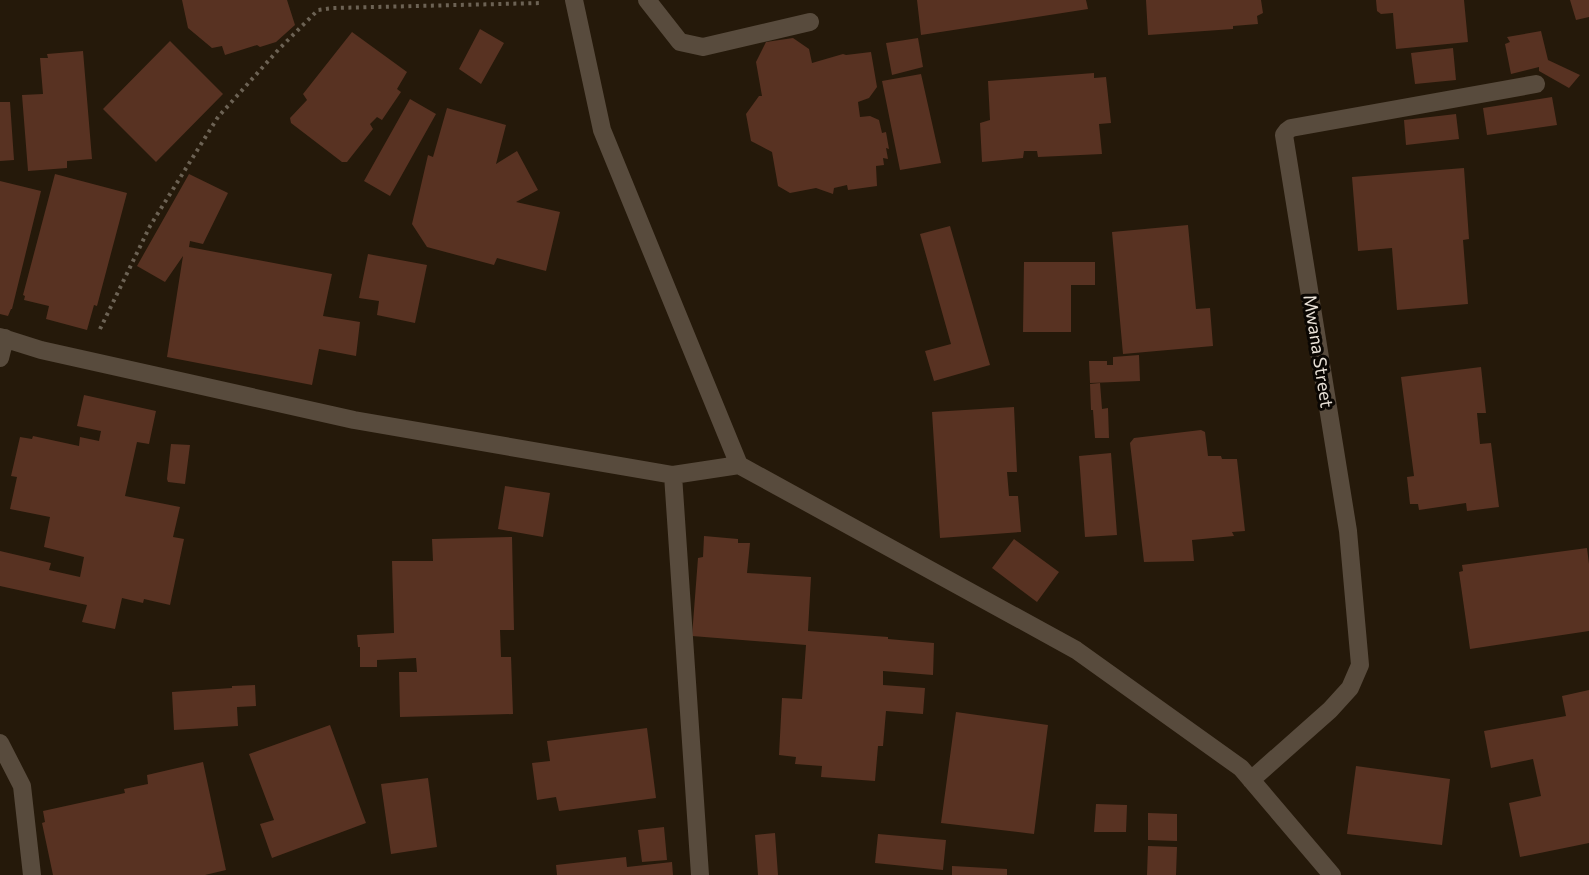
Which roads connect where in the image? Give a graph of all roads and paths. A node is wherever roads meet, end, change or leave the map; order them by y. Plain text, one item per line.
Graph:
1 (647, 0) edge
2 (574, 1) edge
3 (810, 22) dead end
4 (1536, 84) dead end
5 (2, 338) edge
6 (0, 358) edge
7 (86, 360) junction
8 (739, 465) junction
9 (673, 475) junction
10 (0, 743) edge
11 (1251, 780) junction
12 (32, 875) edge
13 (700, 875) edge
14 (1332, 875) edge

1 - 3 street
2 - 7 path
2 - 8 street
4 - 11 street, Mwana Street
5 - 6 street
5 - 7 street
7 - 9 street
8 - 9 street
8 - 11 street
9 - 13 street
10 - 12 street
11 - 14 street

